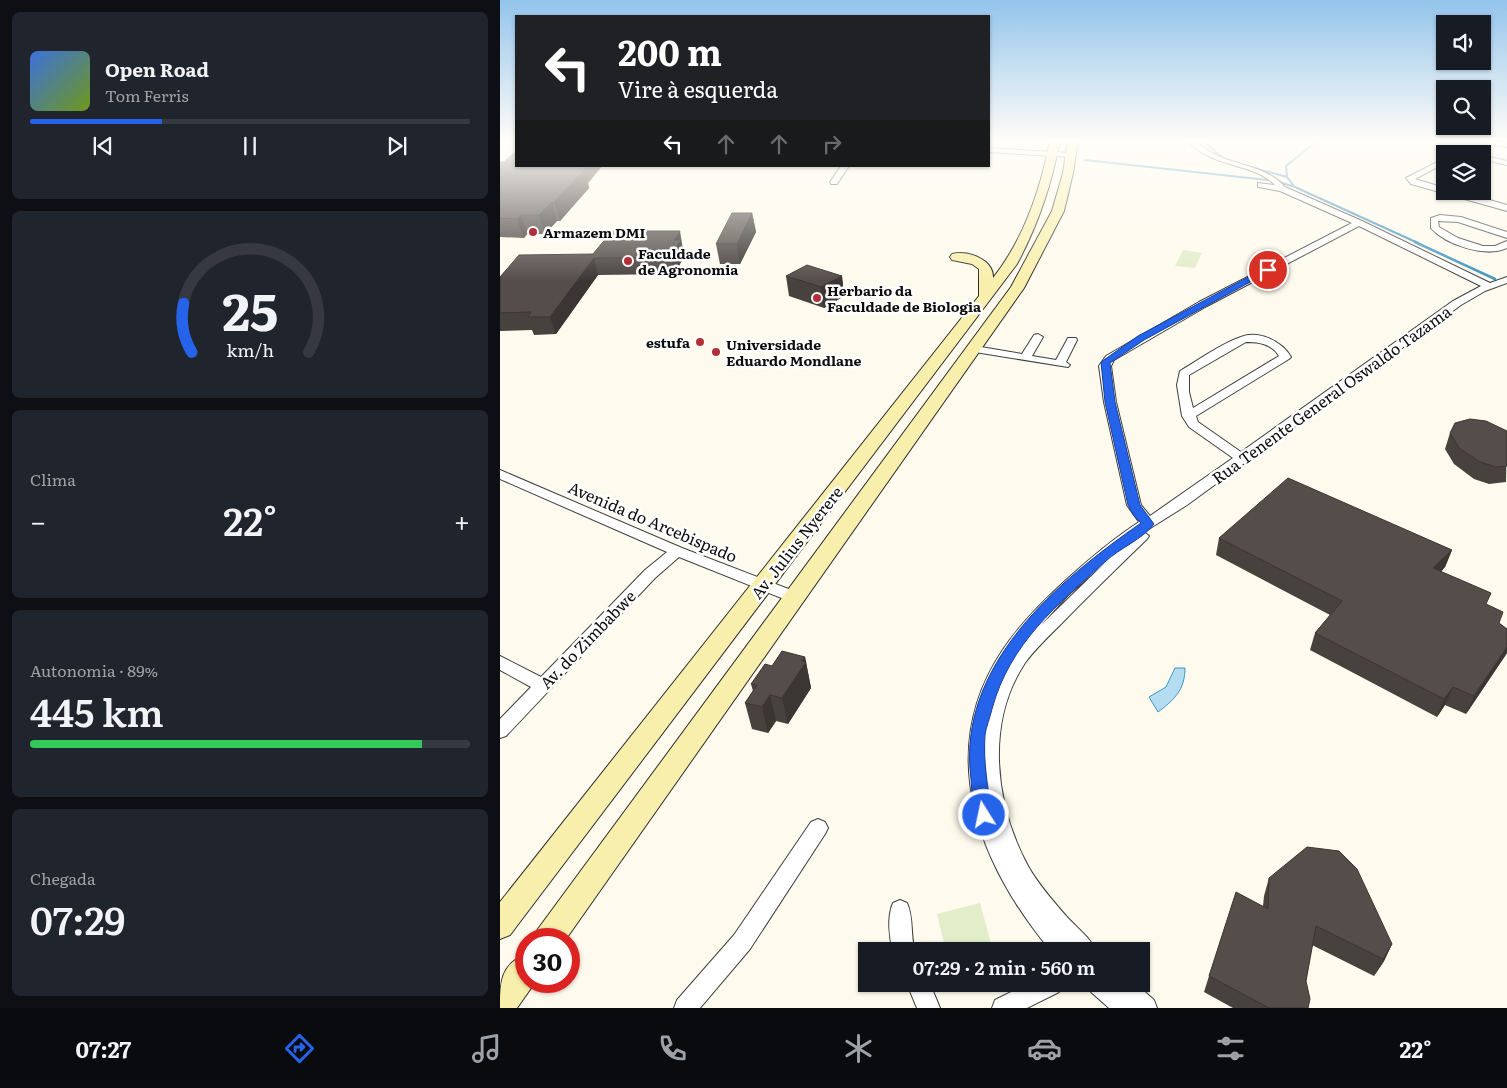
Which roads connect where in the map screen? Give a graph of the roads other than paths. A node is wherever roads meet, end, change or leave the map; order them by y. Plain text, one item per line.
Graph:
1 (1043, 187) edge
2 (1063, 187) edge
3 (1281, 187) edge
4 (1478, 200) edge
5 (1507, 208) edge
6 (1364, 226) junction
7 (1507, 235) edge
8 (1507, 244) edge
9 (956, 257) dead end
10 (1507, 280) edge
11 (1488, 286) junction
12 (986, 296) junction
13 (1038, 337) dead end
14 (1072, 340) dead end
15 (975, 349) junction
16 (1025, 358) junction
17 (1188, 416) junction
18 (1240, 457) junction
19 (500, 474) edge
20 (1154, 521) junction
21 (677, 551) junction
22 (761, 585) junction
23 (794, 597) junction
24 (500, 662) edge
25 (542, 686) junction
26 (500, 731) edge
27 (818, 828) dead end
28 (900, 910) dead end
29 (500, 925) edge
30 (556, 928) edge
31 (901, 942) edge
32 (1057, 942) edge
33 (1077, 942) edge
34 (515, 985) edge
35 (922, 992) edge
36 (1035, 992) edge
37 (1108, 992) edge
38 (1129, 992) edge
39 (500, 1006) edge
40 (685, 1008) edge
41 (929, 1008) edge
42 (1003, 1008) edge
43 (1126, 1008) edge
44 (1146, 1008) edge

1 - 12 main road, Av. Julius Nyerere
2 - 15 main road, Av. Julius Nyerere
3 - 6 street
4 - 5 street
6 - 11 street
6 - 20 street
7 - 8 street
9 - 12 main road
10 - 11 street, Rua Tenente General Oswaldo Tazama
11 - 18 street, Rua Tenente General Oswaldo Tazama
12 - 22 main road, Av. Julius Nyerere
13 - 16 street
14 - 16 street
15 - 16 street
15 - 23 main road, Av. Julius Nyerere
17 - 17 street
17 - 18 street
18 - 20 street, Rua Tenente General Oswaldo Tazama
19 - 21 street, Avenida do Arcebispado
20 - 32 street, Rua Tenente General Oswaldo Tazama
20 - 33 street, Rua Tenente General Oswaldo Tazama
21 - 22 street, Avenida do Arcebispado
21 - 25 street, Av. do Zimbabwe
22 - 23 street, Avenida do Arcebispado
22 - 29 main road, Av. Julius Nyerere
23 - 30 main road, Av. Julius Nyerere
24 - 25 street
25 - 26 street, Av. do Zimbabwe
27 - 40 street
28 - 31 street
34 - 39 main road
35 - 41 street
36 - 42 street
37 - 43 street
38 - 44 street

